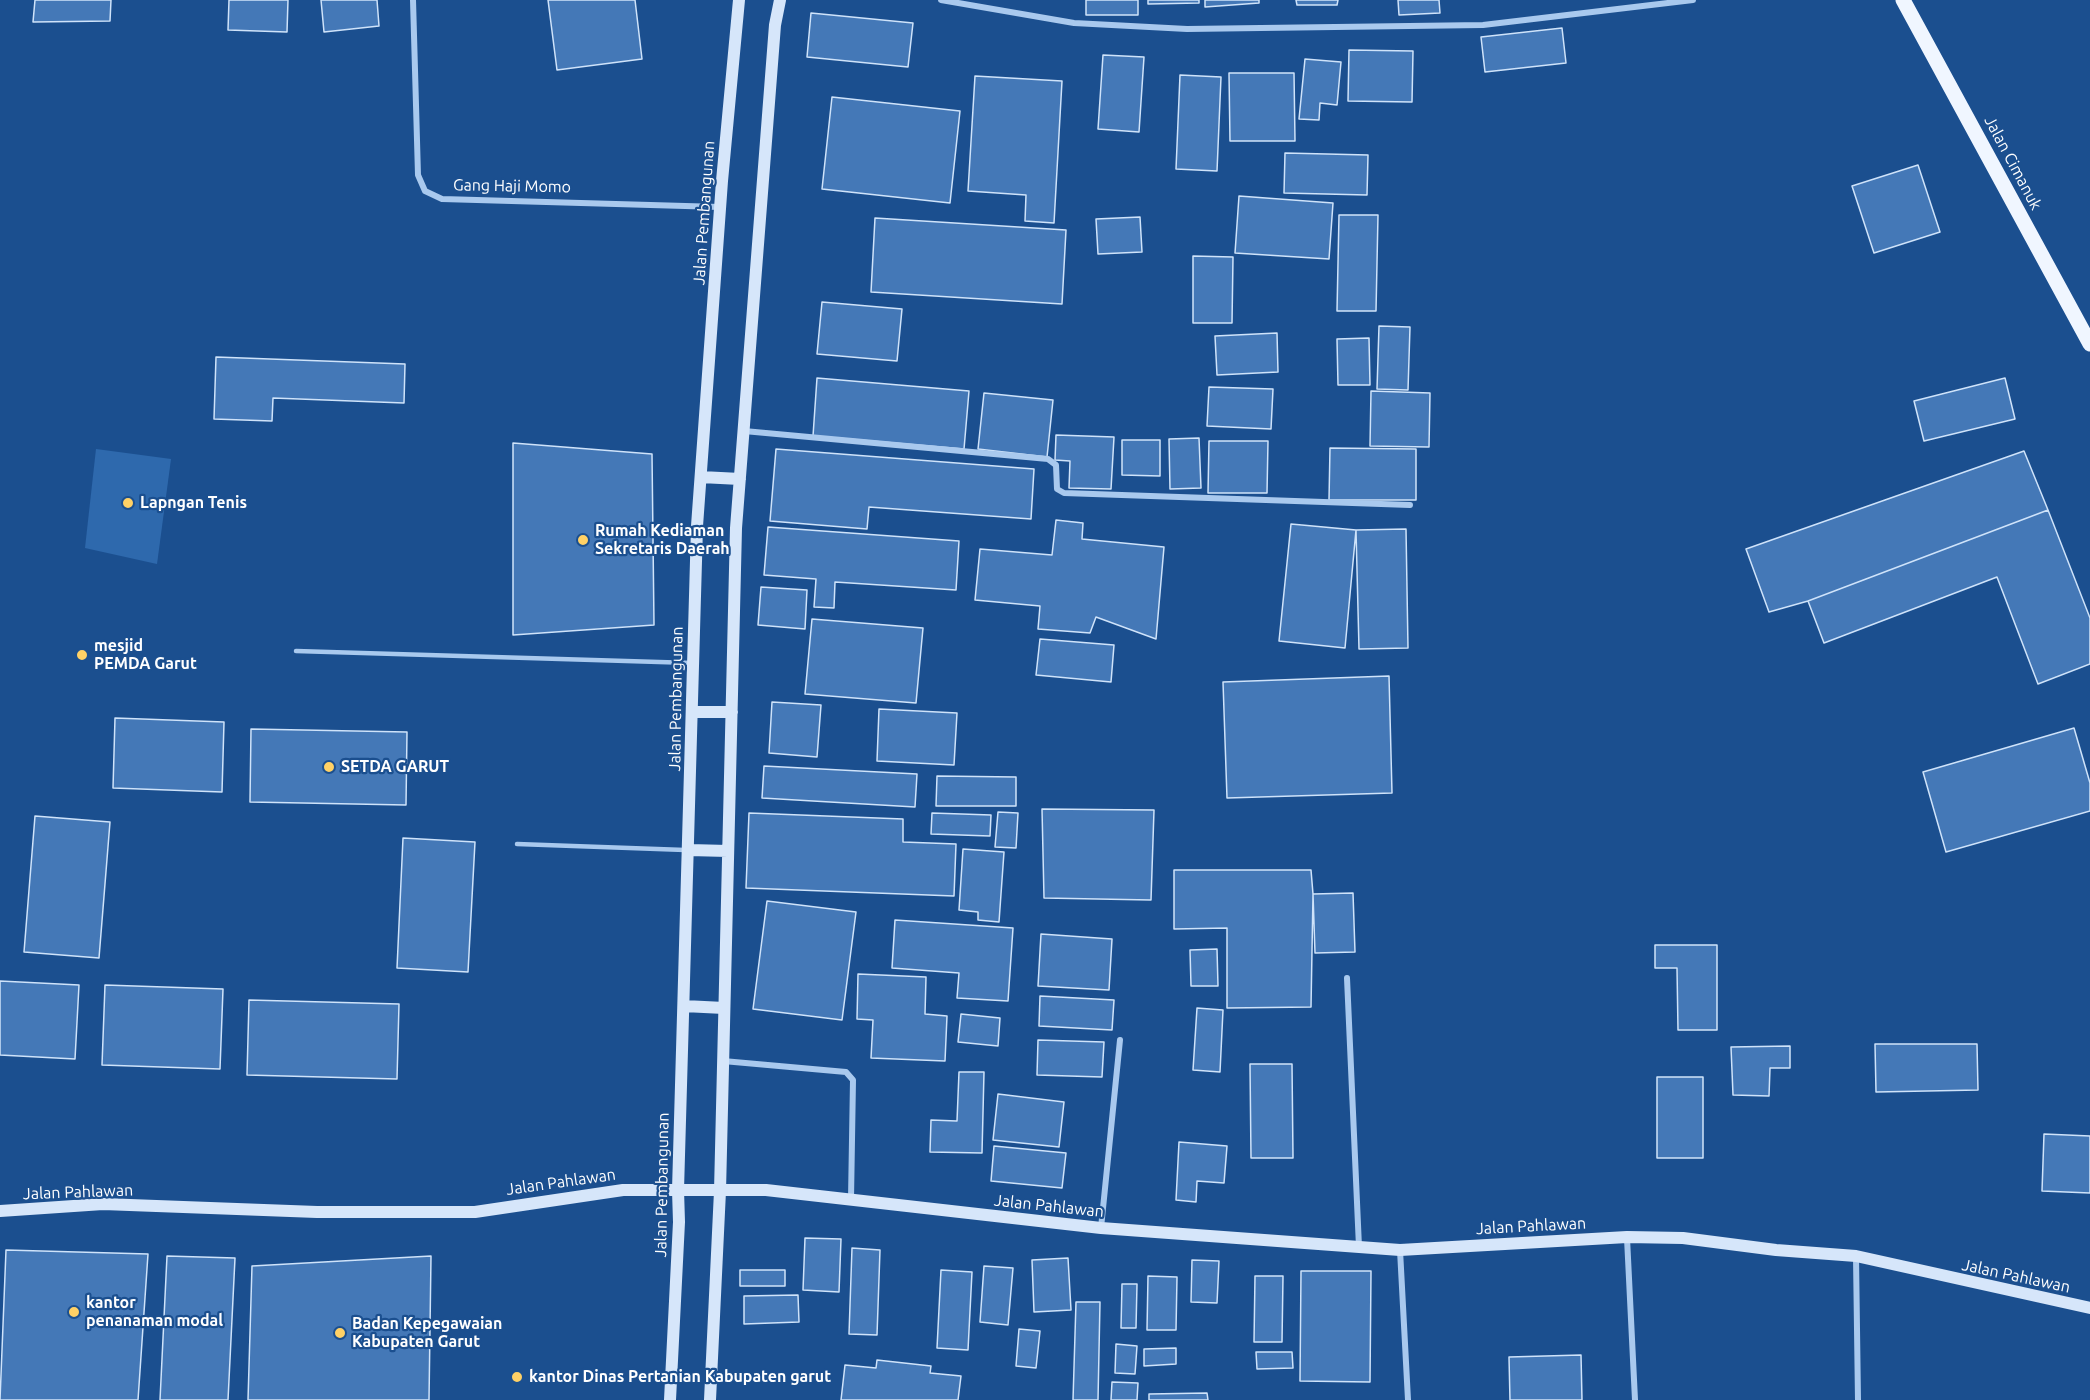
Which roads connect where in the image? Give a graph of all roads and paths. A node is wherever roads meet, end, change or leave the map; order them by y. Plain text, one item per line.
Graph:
1 (413, 0) edge
2 (739, 0) edge
3 (780, 0) edge
4 (941, 0) edge
5 (1693, 0) edge
6 (1904, 0) edge
7 (720, 207) junction
8 (2090, 344) edge
9 (744, 431) junction
10 (701, 477) junction
11 (740, 478) junction
12 (1410, 505) dead end
13 (296, 651) dead end
14 (692, 663) junction
15 (692, 712) junction
16 (732, 712) junction
17 (517, 844) dead end
18 (689, 850) junction
19 (728, 851) junction
20 (1347, 978) dead end
21 (684, 1006) junction
22 (724, 1008) junction
23 (1120, 1040) dead end
24 (722, 1061) junction
25 (678, 1190) junction
26 (720, 1191) junction
27 (851, 1200) junction
28 (0, 1211) edge
29 (1101, 1228) junction
30 (1627, 1237) junction
31 (1359, 1247) junction
32 (1400, 1250) junction
33 (1856, 1256) junction
34 (2090, 1308) edge
35 (670, 1400) edge
36 (710, 1400) edge
37 (1408, 1400) edge
38 (1635, 1400) edge
39 (1858, 1400) edge

1 - 7 street, Gang Haji Momo
2 - 7 main road, Jalan Pembangunan
3 - 9 main road
4 - 5 street
6 - 8 main road, Jalan Cimanuk
7 - 10 main road, Jalan Pembangunan
9 - 11 main road
9 - 12 street
10 - 11 main road
10 - 14 main road, Jalan Pembangunan
11 - 16 main road
13 - 14 lane
14 - 15 main road, Jalan Pembangunan
15 - 16 main road
15 - 18 main road, Jalan Pembangunan
16 - 19 main road
17 - 18 lane
18 - 19 main road
18 - 21 main road, Jalan Pembangunan
19 - 22 main road
20 - 31 street
21 - 22 main road
21 - 25 main road, Jalan Pembangunan
22 - 24 main road
23 - 29 street
24 - 26 main road
24 - 27 street
25 - 26 main road, Jalan Pahlawan
25 - 28 main road, Jalan Pahlawan
25 - 35 main road, Jalan Pembangunan
26 - 27 main road, Jalan Pahlawan
26 - 36 main road
27 - 29 main road, Jalan Pahlawan
29 - 31 main road, Jalan Pahlawan
30 - 32 main road, Jalan Pahlawan
30 - 33 main road, Jalan Pahlawan
30 - 38 street
31 - 32 main road, Jalan Pahlawan
32 - 37 street
33 - 34 main road, Jalan Pahlawan
33 - 39 street

